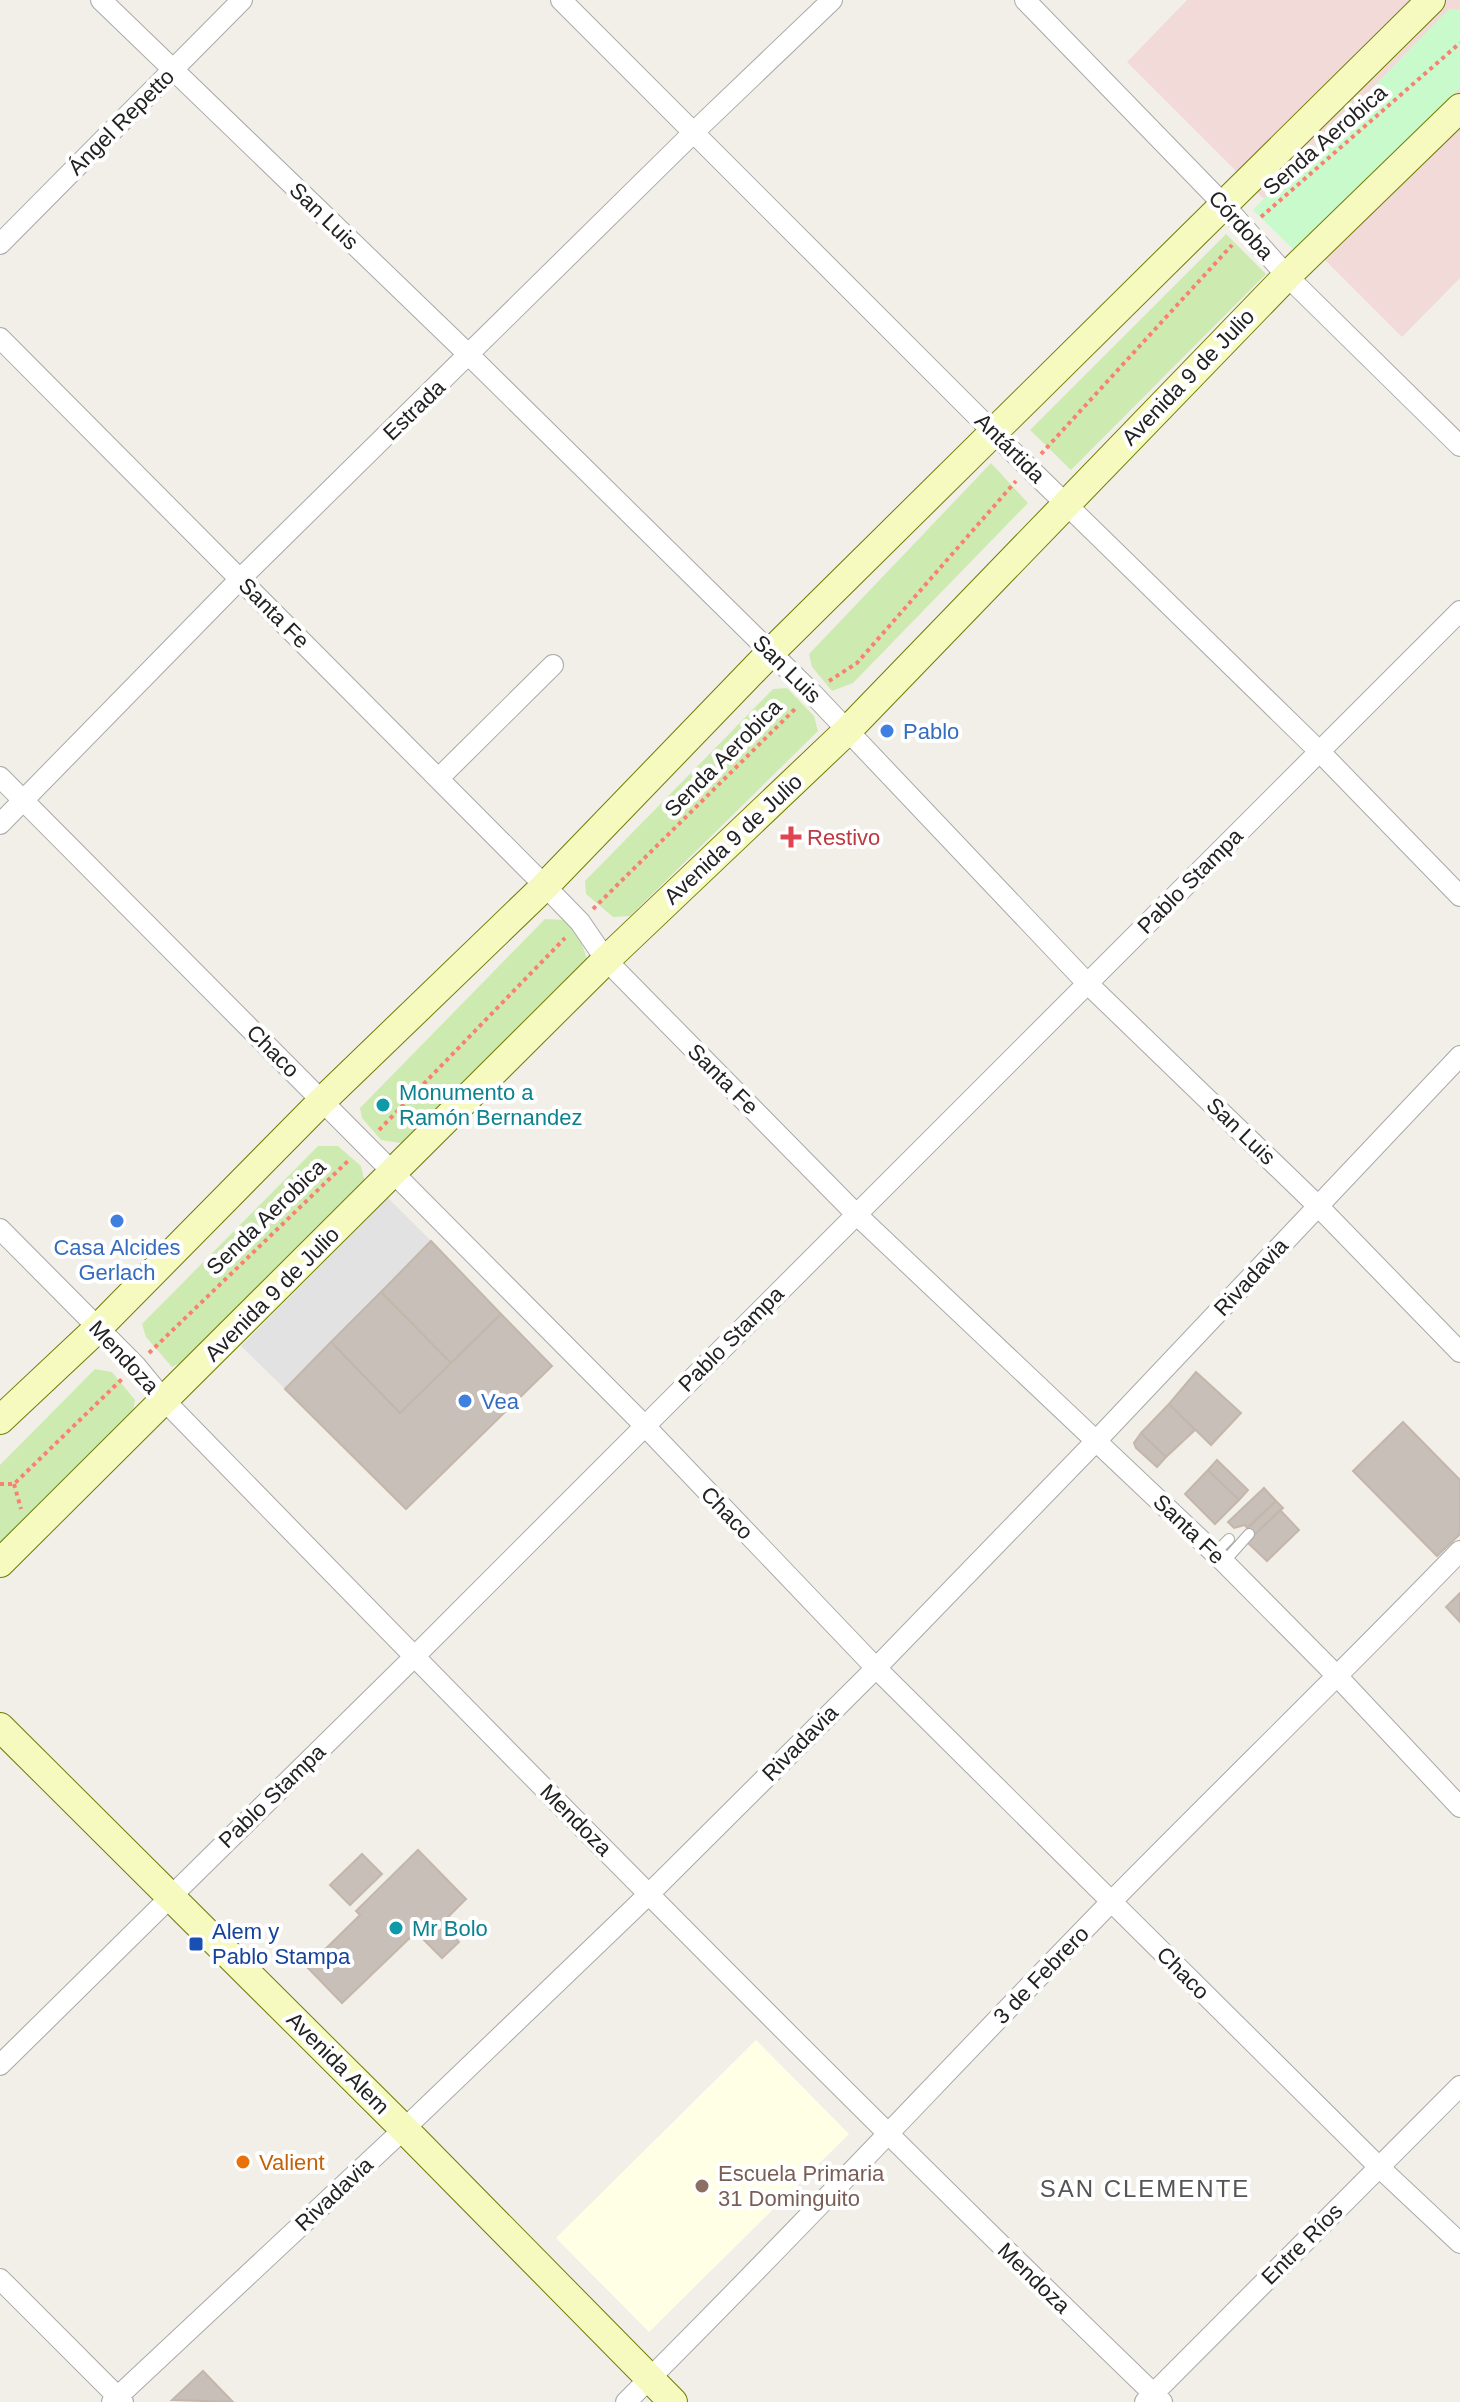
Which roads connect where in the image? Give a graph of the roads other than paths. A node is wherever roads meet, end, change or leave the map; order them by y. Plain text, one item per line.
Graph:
1 (101, 0) edge
2 (242, 0) edge
3 (561, 0) edge
4 (832, 0) edge
5 (1025, 0) edge
6 (1431, 0) edge
7 (172, 70) junction
8 (1460, 108) edge
9 (694, 132) junction
10 (1224, 205) junction
11 (0, 244) edge
12 (1287, 276) junction
13 (0, 338) edge
14 (470, 356) junction
15 (993, 431) junction
16 (1460, 446) edge
17 (1066, 502) junction
18 (240, 579) junction
19 (1460, 611) edge
20 (770, 653) junction
21 (553, 665) dead end
22 (847, 731) junction
23 (1320, 752) junction
24 (0, 777) edge
25 (439, 778) junction
26 (24, 800) junction
27 (0, 824) edge
28 (545, 886) junction
29 (1460, 896) edge
30 (606, 960) junction
31 (1087, 983) junction
32 (1460, 1056) edge
33 (322, 1101) junction
34 (394, 1172) junction
35 (1318, 1206) junction
36 (857, 1215) junction
37 (0, 1229) edge
38 (98, 1328) junction
39 (1460, 1352) edge
40 (164, 1400) junction
41 (0, 1420) edge
42 (644, 1425) junction
43 (1097, 1440) junction
44 (1249, 1534) dead end
45 (1222, 1551) junction
46 (1460, 1551) edge
47 (0, 1563) edge
48 (414, 1657) junction
49 (876, 1668) junction
50 (1338, 1677) junction
51 (0, 1727) edge
52 (1460, 1807) edge
53 (649, 1894) junction
54 (169, 1897) junction
55 (1111, 1902) junction
56 (0, 2065) edge
57 (1460, 2086) edge
58 (404, 2129) junction
59 (887, 2136) junction
60 (1379, 2167) junction
61 (1460, 2243) edge
62 (0, 2279) edge
63 (650, 2379) junction
64 (1153, 2399) edge
65 (117, 2400) edge
66 (626, 2402) edge
67 (673, 2402) edge

1 - 7 street, San Luis
2 - 7 street, Ángel Repetto
3 - 9 street, Antártida
4 - 9 street, Estrada
5 - 10 street, Córdoba
6 - 10 main road
7 - 11 street, Ángel Repetto
7 - 14 street, San Luis
8 - 12 main road, Avenida 9 de Julio
9 - 14 street, Estrada
9 - 15 street, Antártida
10 - 12 street, Córdoba
10 - 15 main road
12 - 16 street, Córdoba
12 - 17 main road, Avenida 9 de Julio
13 - 18 street, Santa Fe
14 - 18 street, Estrada
14 - 20 street, San Luis
15 - 17 street, Antártida
15 - 20 main road
17 - 22 main road, Avenida 9 de Julio
17 - 23 street, Antártida
18 - 25 street, Santa Fe
18 - 26 street, Estrada
19 - 23 street, Pablo Stampa
20 - 22 street, San Luis
20 - 28 main road
21 - 25 street
22 - 30 main road, Avenida 9 de Julio
22 - 31 street, San Luis
23 - 29 street, Antártida
23 - 31 street, Pablo Stampa
24 - 26 street, Chaco
25 - 28 street, Santa Fe
26 - 27 street, Estrada
26 - 33 street, Chaco
28 - 30 street, Santa Fe
28 - 33 main road
30 - 34 main road, Avenida 9 de Julio
30 - 36 street, Santa Fe
31 - 35 street, San Luis
31 - 36 street, Pablo Stampa
32 - 35 street, Rivadavia
33 - 34 street, Chaco
33 - 38 main road
34 - 40 main road, Avenida 9 de Julio
34 - 42 street, Chaco
35 - 39 street, San Luis
35 - 43 street, Rivadavia
36 - 42 street, Pablo Stampa
36 - 43 street, Santa Fe
37 - 38 street, Mendoza
38 - 40 street, Mendoza
38 - 41 main road
40 - 47 main road, Avenida 9 de Julio
40 - 48 street, Mendoza
42 - 48 street, Pablo Stampa
42 - 49 street, Chaco
43 - 45 street, Santa Fe
43 - 49 street, Rivadavia
44 - 45 lane
45 - 50 street, Santa Fe
46 - 50 street, 3 de Febrero
48 - 53 street, Mendoza
48 - 54 street, Pablo Stampa
49 - 53 street, Rivadavia
49 - 55 street, Chaco
50 - 52 street, Santa Fe
50 - 55 street, 3 de Febrero
51 - 54 main road, Avenida Alem
53 - 58 street, Rivadavia
53 - 59 street, Mendoza
54 - 56 street, Pablo Stampa
54 - 58 main road, Avenida Alem
55 - 59 street, 3 de Febrero
55 - 60 street, Chaco
57 - 60 street, Entre Ríos
58 - 63 main road, Avenida Alem
58 - 65 street, Rivadavia
59 - 63 street, 3 de Febrero
59 - 64 street, Mendoza
60 - 61 street, Chaco
60 - 64 street, Entre Ríos
62 - 65 street
63 - 66 street, 3 de Febrero
63 - 67 main road, Avenida Alem

